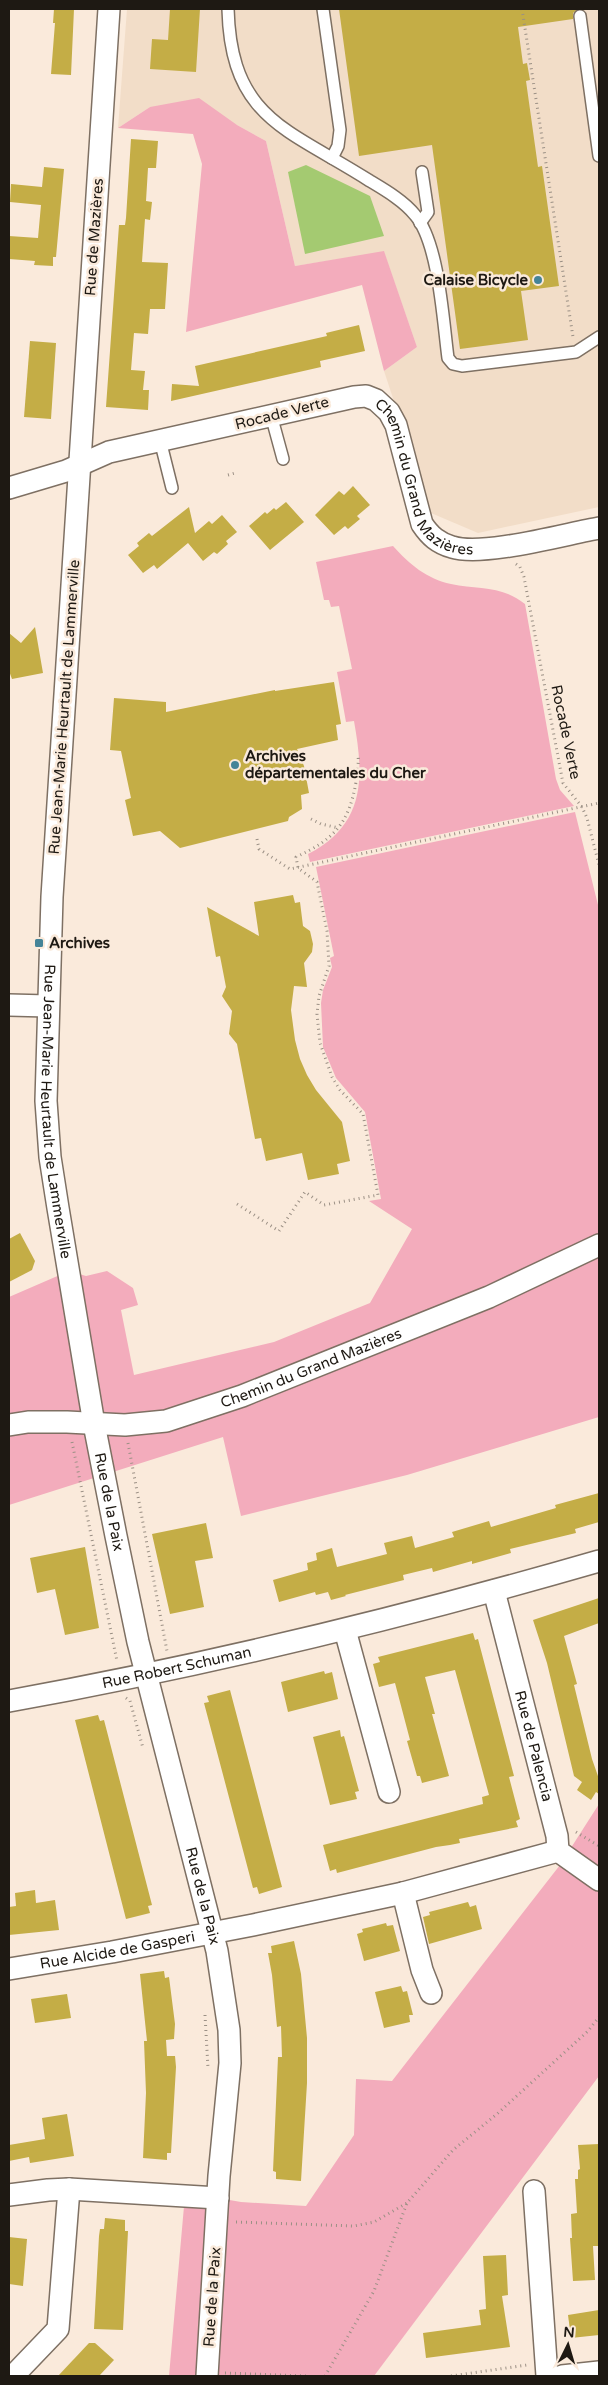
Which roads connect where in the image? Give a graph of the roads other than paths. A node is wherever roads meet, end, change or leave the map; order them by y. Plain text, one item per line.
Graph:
1 (109, 9) edge
2 (228, 9) edge
3 (323, 9) edge
4 (580, 16) dead end
5 (599, 156) edge
6 (332, 158) junction
7 (422, 172) dead end
8 (420, 223) junction
9 (599, 337) edge
10 (271, 414) junction
11 (160, 440) junction
12 (283, 459) dead end
13 (80, 466) junction
14 (9, 488) edge
15 (172, 488) dead end
16 (599, 528) edge
17 (9, 997) edge
18 (9, 1006) edge
19 (48, 1006) junction
20 (599, 1245) edge
21 (94, 1424) junction
22 (9, 1425) edge
23 (599, 1560) edge
24 (494, 1591) junction
25 (345, 1630) junction
26 (146, 1674) junction
27 (9, 1701) edge
28 (389, 1792) dead end
29 (558, 1851) junction
30 (599, 1880) edge
31 (403, 1893) junction
32 (212, 1932) junction
33 (9, 1969) edge
34 (431, 1992) dead end
35 (69, 2190) junction
36 (534, 2191) dead end
37 (9, 2195) edge
38 (218, 2198) junction
39 (599, 2372) edge
40 (216, 2375) edge
41 (13, 2376) edge
42 (547, 2376) edge
43 (562, 2376) edge

1 - 13 street, Rue de Mazières
2 - 6 lane
3 - 6 lane
4 - 5 lane
6 - 8 lane
7 - 8 lane
8 - 9 lane
10 - 11 street, Chemin du Grand Mazières
10 - 12 lane
10 - 16 street, Chemin du Grand Mazières
11 - 13 street, Chemin du Grand Mazières
11 - 15 lane
13 - 14 street, Chemin du Grand Mazières
13 - 19 street, Rue Jean-Marie Heurtault de Lammerville
17 - 18 street
18 - 19 street
19 - 21 street, Rue Jean-Marie Heurtault de Lammerville
20 - 21 street, Chemin du Grand Mazières
21 - 22 street, Chemin du Grand Mazières
21 - 26 street, Rue de la Paix
23 - 24 street, Rue Robert Schuman
24 - 25 street, Rue Robert Schuman
24 - 29 street, Rue de Palencia
25 - 26 street, Rue Robert Schuman
25 - 28 street
26 - 27 street, Rue Robert Schuman
26 - 32 street, Rue de la Paix
29 - 30 street
29 - 31 street, Rue Alcide de Gasperi
31 - 32 street, Rue Alcide de Gasperi
31 - 34 street
32 - 33 street, Rue Alcide de Gasperi
32 - 38 street, Rue de la Paix
35 - 37 street
35 - 38 street
35 - 41 street
36 - 42 street
38 - 40 street, Rue de la Paix
39 - 43 street

